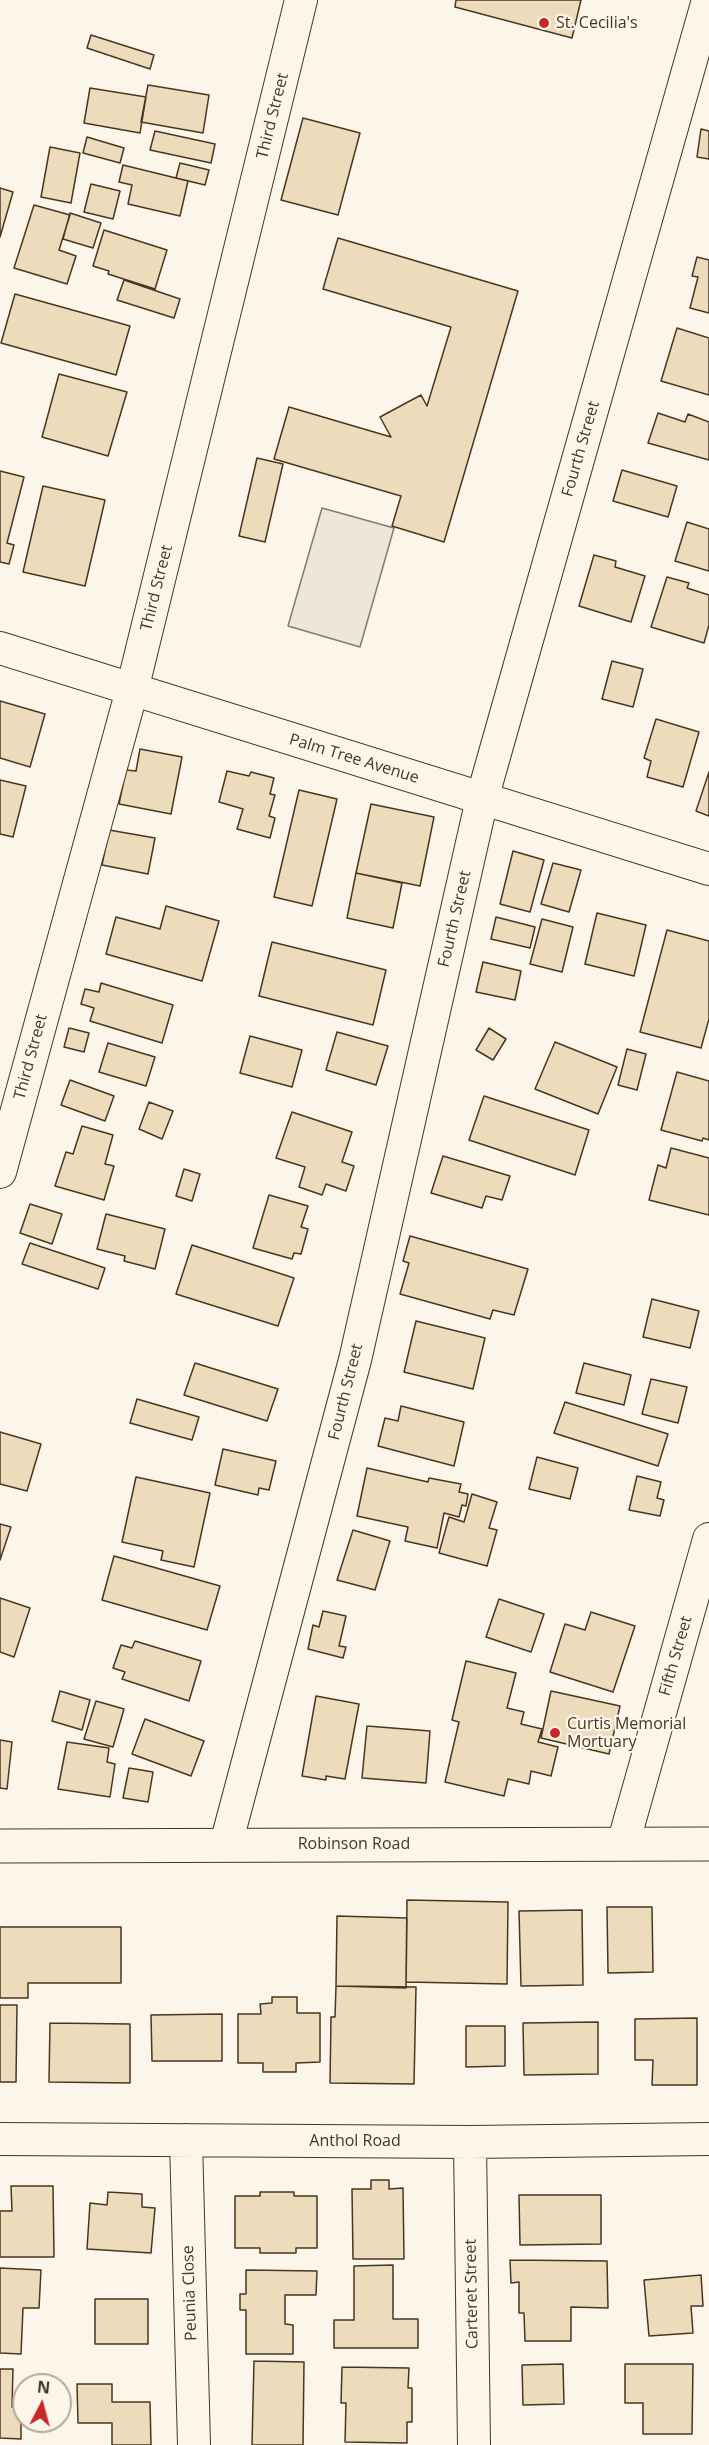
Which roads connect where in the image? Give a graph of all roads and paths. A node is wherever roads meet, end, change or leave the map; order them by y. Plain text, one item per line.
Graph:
1 (301, 0) edge
2 (708, 0) edge
3 (0, 648) edge
4 (132, 690) junction
5 (482, 799) junction
6 (709, 868) edge
7 (0, 1172) edge
8 (709, 1539) edge
9 (226, 1844) junction
10 (623, 1844) junction
11 (709, 1844) edge
12 (0, 1846) edge
13 (0, 2139) edge
14 (709, 2139) edge
15 (186, 2140) junction
16 (470, 2142) junction
17 (194, 2445) edge
18 (474, 2445) edge

1 - 4 street, Third Street
2 - 5 street, Fourth Street
3 - 4 street, Palm Tree Avenue
4 - 5 street, Palm Tree Avenue
4 - 7 street, Third Street
5 - 6 street, Palm Tree Avenue
5 - 9 street, Fourth Street
8 - 10 street, Fifth Street
9 - 10 main road, Robinson Road
9 - 12 main road, Robinson Road
10 - 11 main road, Robinson Road
13 - 15 street, Anthol Road
14 - 16 street, Anthol Road
15 - 16 street, Anthol Road
15 - 17 street, Peunia Close
16 - 18 street, Carteret Street

